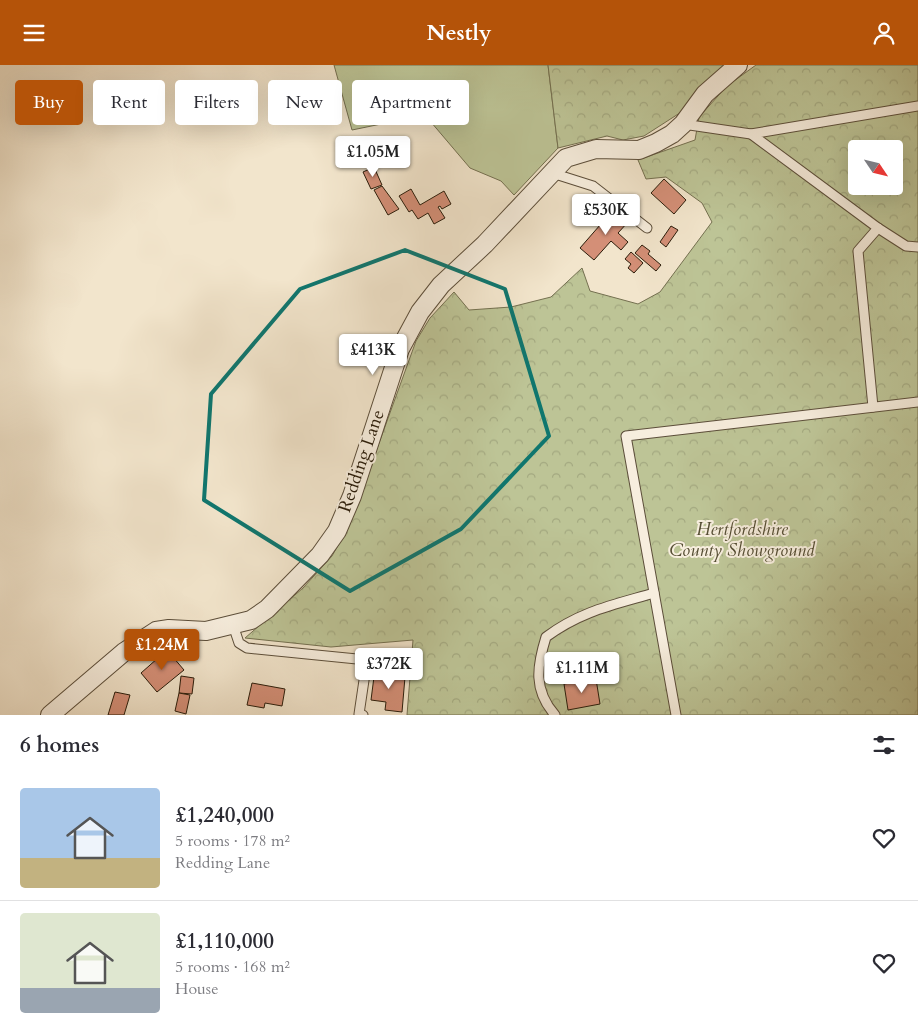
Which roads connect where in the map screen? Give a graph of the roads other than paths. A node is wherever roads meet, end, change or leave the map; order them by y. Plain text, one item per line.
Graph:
1 (738, 65) edge
2 (918, 106) edge
3 (683, 124) junction
4 (751, 134) junction
5 (550, 173) junction
6 (648, 228) dead end
7 (878, 228) junction
8 (918, 247) edge
9 (918, 402) edge
10 (872, 407) junction
11 (654, 593) junction
12 (233, 625) junction
13 (50, 715) edge
14 (363, 715) edge
15 (555, 715) edge
16 (676, 715) edge

1 - 3 street, Redding Lane
2 - 4 lane
3 - 4 lane
3 - 5 street, Redding Lane
4 - 7 lane
5 - 6 lane
5 - 12 street, Redding Lane
7 - 8 lane
7 - 10 lane
9 - 10 lane
10 - 11 lane
11 - 15 lane
11 - 16 lane
12 - 13 street, Redding Lane
12 - 14 lane

